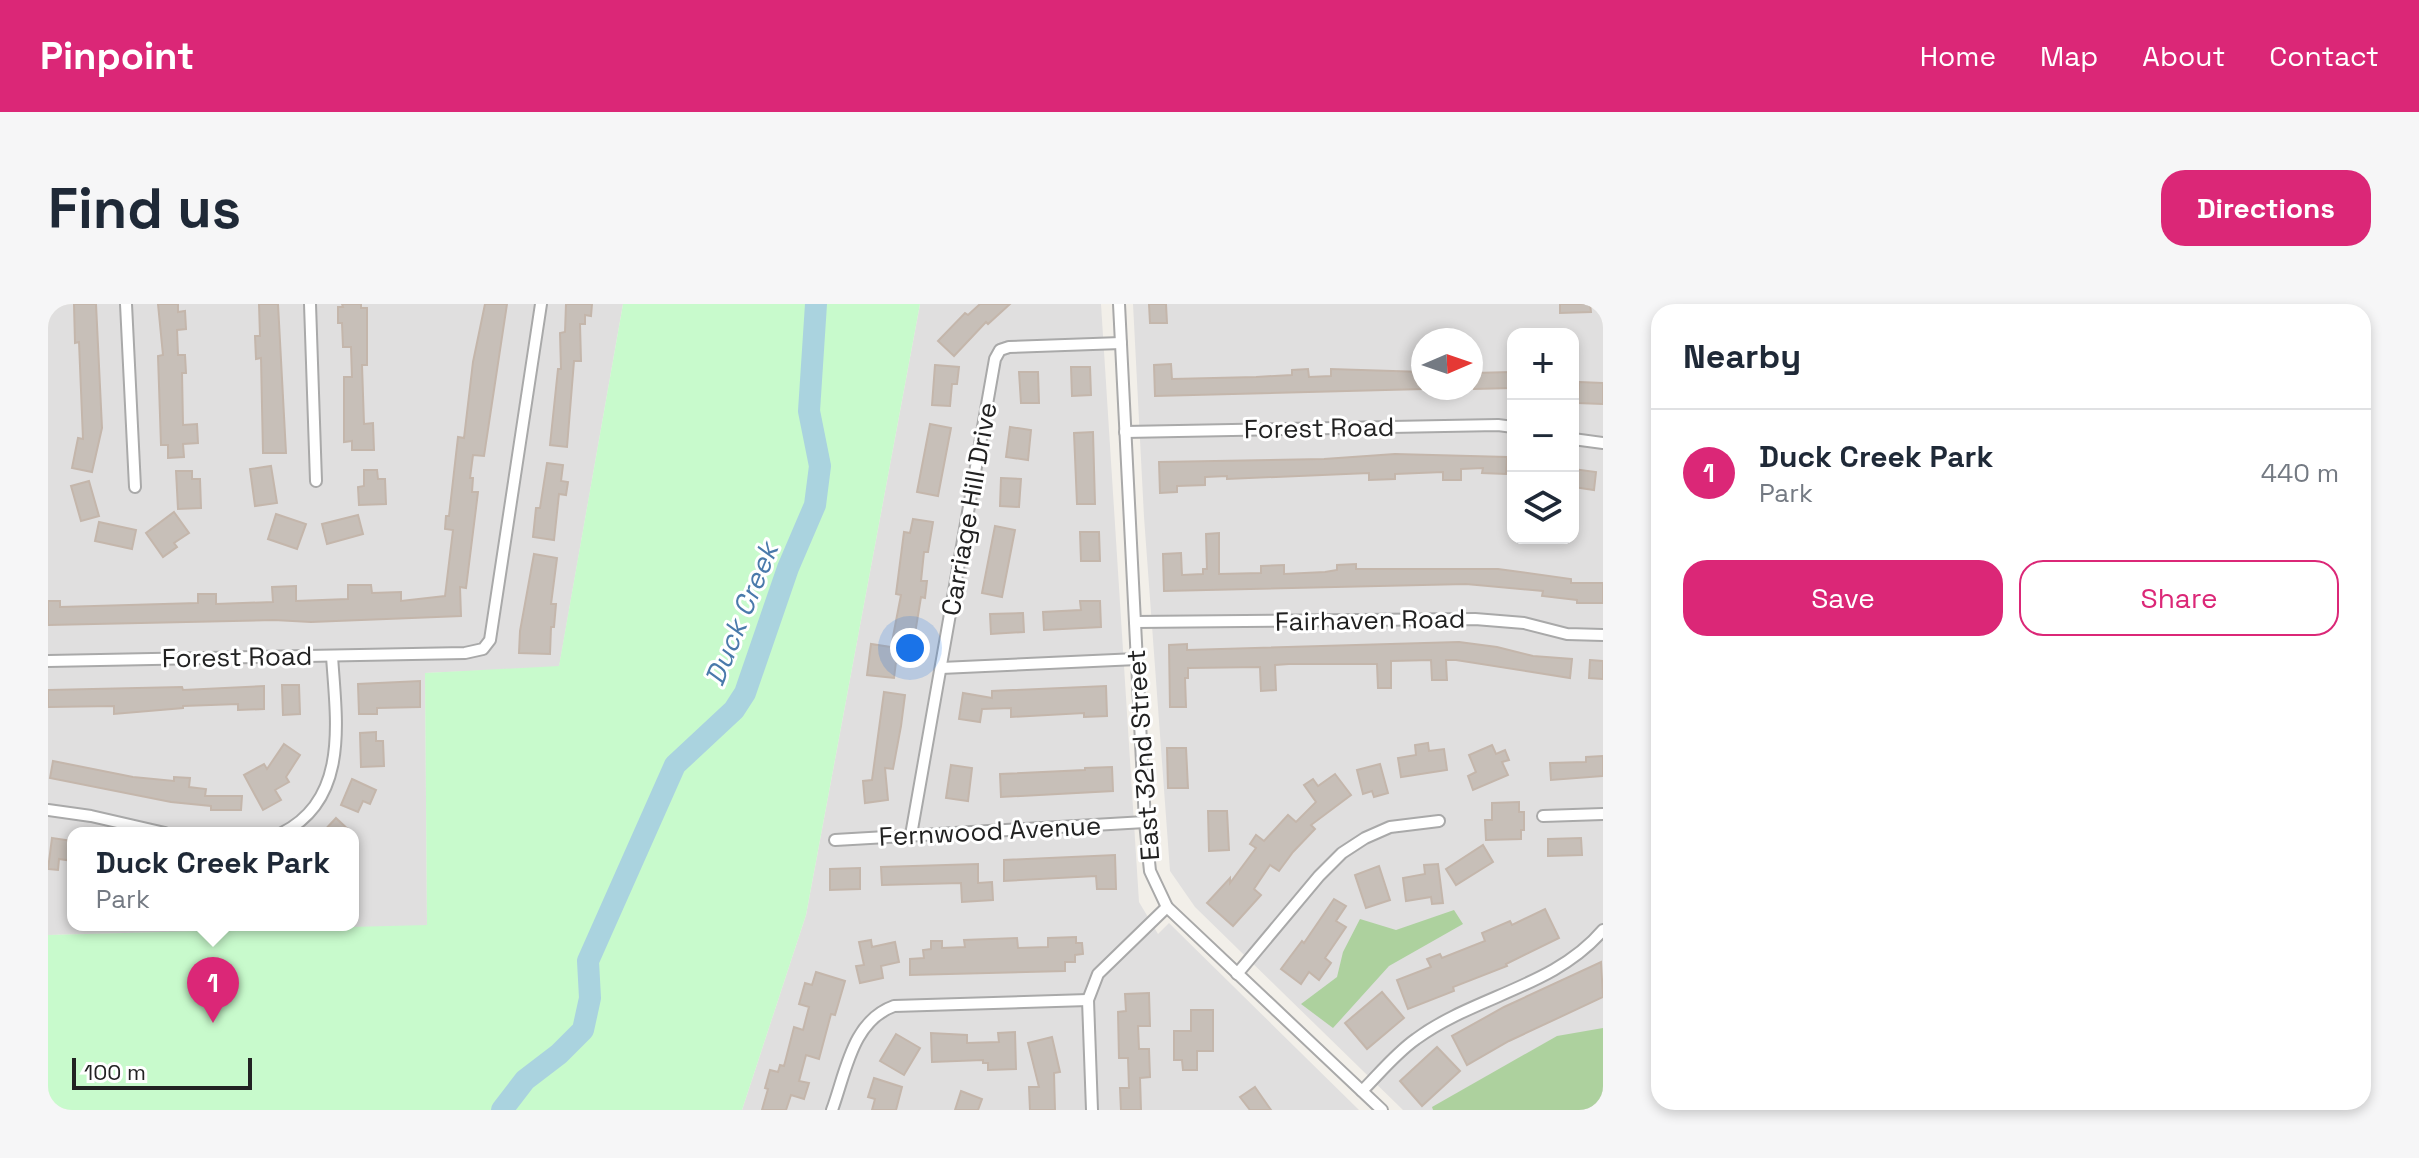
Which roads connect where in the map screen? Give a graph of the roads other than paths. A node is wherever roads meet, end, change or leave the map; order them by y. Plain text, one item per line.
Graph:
1 (126, 304) edge
2 (310, 304) edge
3 (541, 304) edge
4 (1119, 304) edge
5 (1121, 343) junction
6 (1507, 426) edge
7 (1125, 432) junction
8 (1579, 440) edge
9 (1603, 443) edge
10 (316, 481) dead end
11 (135, 487) dead end
12 (1135, 622) junction
13 (1603, 635) edge
14 (332, 656) junction
15 (1137, 659) junction
16 (48, 661) edge
17 (941, 668) junction
18 (48, 810) edge
19 (1603, 814) edge
20 (1543, 816) dead end
21 (1439, 821) dead end
22 (1145, 822) junction
23 (139, 827) edge
24 (294, 827) edge
25 (911, 835) junction
26 (835, 840) dead end
27 (1167, 907) junction
28 (1603, 930) edge
29 (1237, 974) junction
30 (1088, 1000) junction
31 (1362, 1091) junction
32 (832, 1110) edge
33 (1092, 1110) edge
34 (1382, 1110) edge

1 - 11 street
2 - 10 street
3 - 14 street, Forest Road
4 - 5 street, East 32nd Street
5 - 7 street, East 32nd Street
5 - 17 street, Carriage Hill Drive
6 - 7 street, Forest Road
7 - 12 street, East 32nd Street
8 - 9 street
12 - 13 street, Fairhaven Road
12 - 15 street, East 32nd Street
14 - 16 street, Forest Road
14 - 24 street
15 - 17 street
15 - 22 street, East 32nd Street
17 - 25 street, Carriage Hill Drive
18 - 23 street
19 - 20 street
21 - 29 street
22 - 25 street, Fernwood Avenue
22 - 27 street, East 32nd Street
25 - 26 street, Fernwood Avenue
27 - 29 street, East 32nd Street
27 - 30 street
28 - 31 street
29 - 31 street, East 32nd Street
30 - 32 street
30 - 33 street
31 - 34 street, East 32nd Street

